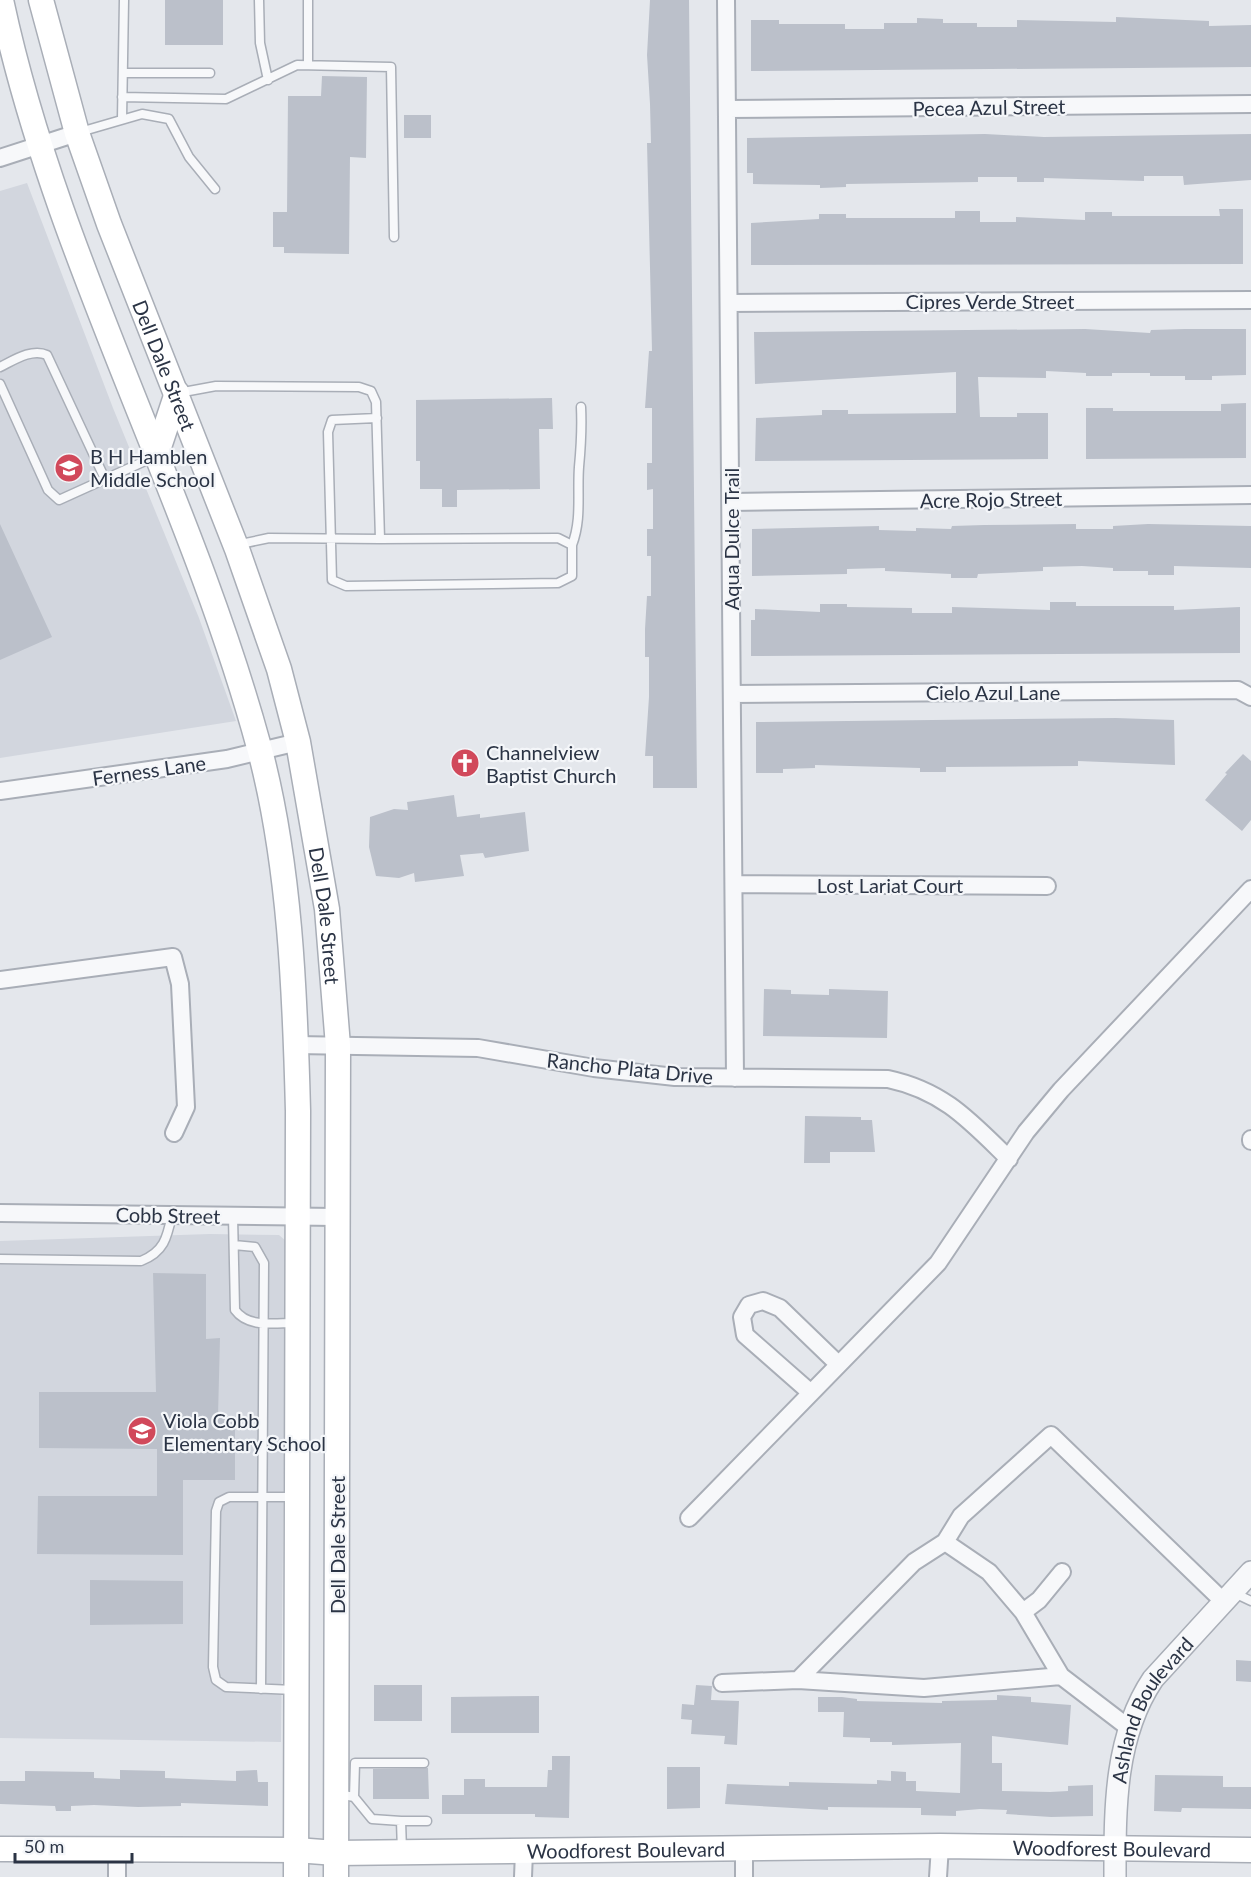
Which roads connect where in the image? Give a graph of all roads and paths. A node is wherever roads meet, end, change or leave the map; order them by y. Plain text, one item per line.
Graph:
1 (1, 0) edge
2 (41, 0) edge
3 (124, 0) edge
4 (259, 0) edge
5 (308, 0) edge
6 (726, 0) edge
7 (308, 65) junction
8 (123, 73) junction
9 (210, 73) dead end
10 (268, 80) junction
11 (123, 97) junction
12 (1251, 104) edge
13 (727, 109) junction
14 (122, 119) junction
15 (77, 133) junction
16 (39, 144) junction
17 (0, 158) edge
18 (215, 189) dead end
19 (394, 237) dead end
20 (1251, 300) edge
21 (729, 303) junction
22 (0, 367) edge
23 (0, 384) edge
24 (177, 393) junction
25 (581, 406) dead end
26 (377, 418) junction
27 (156, 456) junction
28 (105, 479) junction
29 (1251, 495) edge
30 (731, 502) junction
31 (331, 539) junction
32 (380, 539) junction
33 (236, 545) junction
34 (572, 545) junction
35 (732, 694) junction
36 (1251, 697) edge
37 (298, 742) junction
38 (260, 751) junction
39 (0, 791) edge
40 (734, 884) junction
41 (1047, 886) dead end
42 (1251, 889) edge
43 (0, 980) edge
44 (296, 1045) junction
45 (338, 1046) junction
46 (735, 1078) junction
47 (174, 1133) dead end
48 (1009, 1159) junction
49 (0, 1213) edge
50 (172, 1215) junction
51 (233, 1216) junction
52 (297, 1216) junction
53 (336, 1217) junction
54 (234, 1245) junction
55 (0, 1259) edge
56 (262, 1323) junction
57 (298, 1323) junction
58 (838, 1364) junction
59 (811, 1393) junction
60 (262, 1497) junction
61 (298, 1497) junction
62 (337, 1497) junction
63 (689, 1518) dead end
64 (945, 1542) junction
65 (1062, 1572) dead end
66 (1251, 1572) edge
67 (1228, 1597) junction
68 (1251, 1601) edge
69 (1023, 1612) junction
70 (1061, 1676) junction
71 (798, 1680) junction
72 (722, 1683) dead end
73 (261, 1689) junction
74 (297, 1690) junction
75 (338, 1690) junction
76 (1129, 1728) junction
77 (424, 1763) dead end
78 (345, 1796) junction
79 (401, 1821) junction
80 (427, 1821) dead end
81 (940, 1846) junction
82 (1115, 1846) junction
83 (0, 1849) edge
84 (117, 1849) junction
85 (296, 1850) junction
86 (744, 1850) junction
87 (1251, 1850) edge
88 (336, 1852) junction
89 (402, 1852) junction
90 (524, 1852) junction
91 (117, 1877) edge
92 (296, 1877) edge
93 (336, 1877) edge
94 (523, 1877) edge
95 (744, 1877) edge
96 (938, 1877) edge
97 (1115, 1877) edge

1 - 16 main road, Dell Dale Street
2 - 15 main road, Dell Dale Street
3 - 8 lane
4 - 10 lane
5 - 7 lane
6 - 13 street, Aqua Dulce Trail
7 - 10 lane
7 - 19 lane
8 - 9 lane
8 - 11 lane
10 - 11 lane
11 - 14 lane
12 - 13 street, Pecea Azul Street
13 - 21 street, Aqua Dulce Trail
14 - 15 lane
14 - 18 lane
15 - 16 street
15 - 24 main road, Dell Dale Street
16 - 17 street
16 - 27 main road, Dell Dale Street
20 - 21 street, Cipres Verde Street
21 - 30 street, Aqua Dulce Trail
22 - 28 lane
23 - 28 lane
24 - 26 lane
24 - 27 main road
24 - 33 main road, Dell Dale Street
25 - 34 lane
26 - 31 lane
26 - 32 lane
27 - 28 lane
27 - 38 main road, Dell Dale Street
29 - 30 street, Acre Rojo Street
30 - 35 street, Aqua Dulce Trail
31 - 32 lane
31 - 33 lane
31 - 34 lane
32 - 34 lane
33 - 37 main road, Dell Dale Street
35 - 36 street, Cielo Azul Lane
35 - 40 street, Aqua Dulce Trail
37 - 38 street, Ferness Lane
37 - 45 main road, Dell Dale Street
38 - 39 street, Ferness Lane
38 - 44 main road, Dell Dale Street
40 - 41 street, Lost Lariat Court
40 - 46 street, Aqua Dulce Trail
42 - 48 street
43 - 47 street
44 - 45 street, Rancho Plata Drive
44 - 52 main road, Dell Dale Street
45 - 46 street, Rancho Plata Drive
45 - 53 main road, Dell Dale Street
46 - 48 street, Rancho Plata Drive
48 - 58 street
49 - 50 street, Cobb Street
50 - 51 street, Cobb Street
50 - 55 lane
51 - 52 street, Cobb Street
51 - 54 lane
52 - 53 street, Cobb Street
52 - 57 main road, Dell Dale Street
53 - 62 main road, Dell Dale Street
54 - 56 lane
54 - 56 lane
56 - 57 lane
56 - 60 lane
57 - 61 main road, Dell Dale Street
58 - 59 street
58 - 59 street
59 - 63 street
60 - 61 lane
60 - 73 lane
60 - 73 lane
61 - 62 main road
61 - 74 main road, Dell Dale Street
62 - 75 main road, Dell Dale Street
64 - 67 street
64 - 69 street
64 - 71 street
65 - 69 street
66 - 67 street, Ashland Boulevard
67 - 68 lane
67 - 76 street, Ashland Boulevard
69 - 70 street
70 - 71 street
70 - 76 street
71 - 72 street
73 - 74 lane
74 - 75 main road
74 - 85 main road, Dell Dale Street
75 - 78 main road, Dell Dale Street
76 - 82 street, Ashland Boulevard
77 - 78 lane
78 - 79 lane
78 - 88 main road, Dell Dale Street
79 - 80 lane
79 - 89 lane
81 - 82 main road, Woodforest Boulevard
81 - 86 main road, Woodforest Boulevard
81 - 96 street
82 - 87 main road, Woodforest Boulevard
82 - 97 street, Ashland Boulevard
83 - 84 main road, Woodforest Boulevard
84 - 85 main road, Woodforest Boulevard
84 - 91 street
85 - 88 main road, Woodforest Boulevard
85 - 92 main road, Dell Dale Street
86 - 90 main road, Woodforest Boulevard
86 - 95 street
88 - 89 main road, Woodforest Boulevard
88 - 93 main road, Dell Dale Street
89 - 90 main road, Woodforest Boulevard
90 - 94 street

